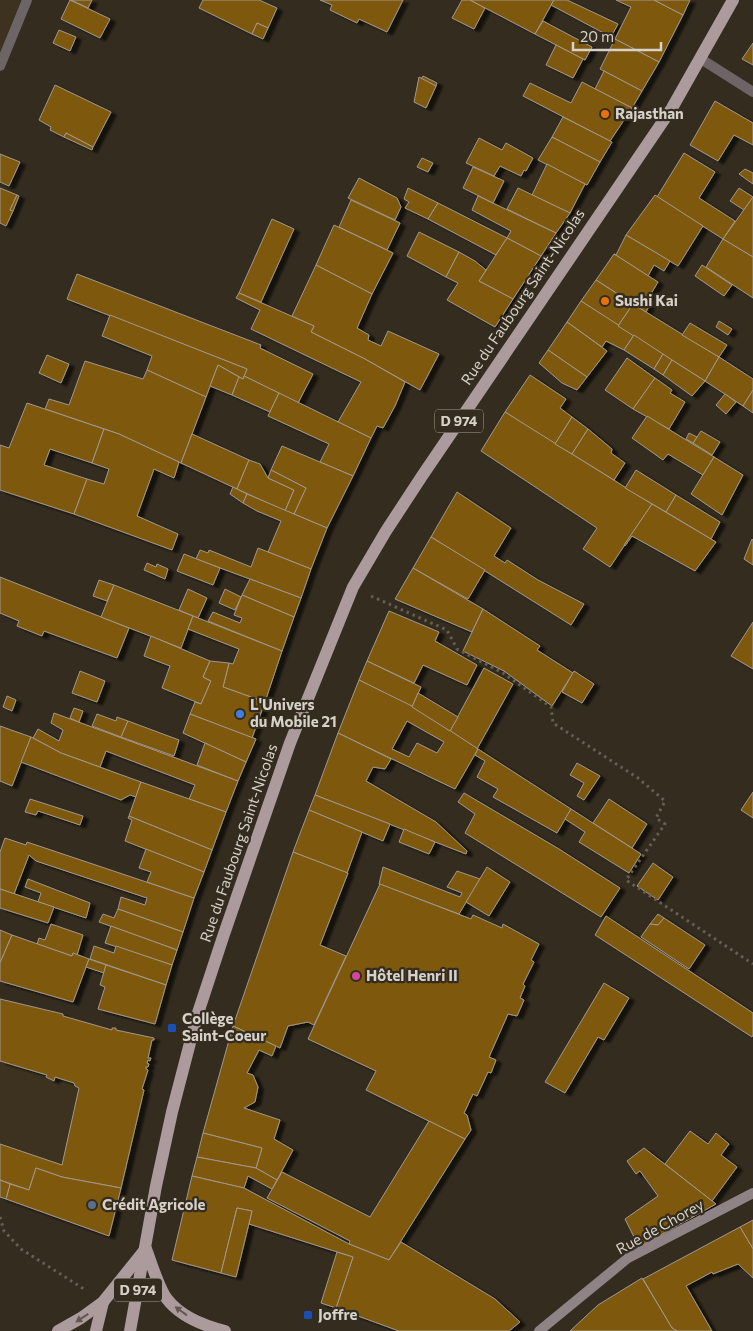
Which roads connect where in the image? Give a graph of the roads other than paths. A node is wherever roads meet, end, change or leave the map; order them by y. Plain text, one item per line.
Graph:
1 (27, 0) edge
2 (733, 0) edge
3 (701, 59) junction
4 (0, 66) edge
5 (753, 92) edge
6 (753, 1193) edge
7 (146, 1249) junction
8 (103, 1302) junction
9 (58, 1331) edge
10 (96, 1331) edge
11 (130, 1331) edge
12 (225, 1331) edge
13 (539, 1331) edge

1 - 4 street
2 - 3 main road, Rue du Faubourg Saint-Nicolas / D 974
3 - 5 street
3 - 7 main road, Rue du Faubourg Saint-Nicolas / D 974
6 - 13 street, Rue de Chorey
7 - 8 main road
7 - 11 main road, Rue du Faubourg Saint-Nicolas / D 974
12 -> 7 main road
8 -> 9 main road
8 - 10 main road

